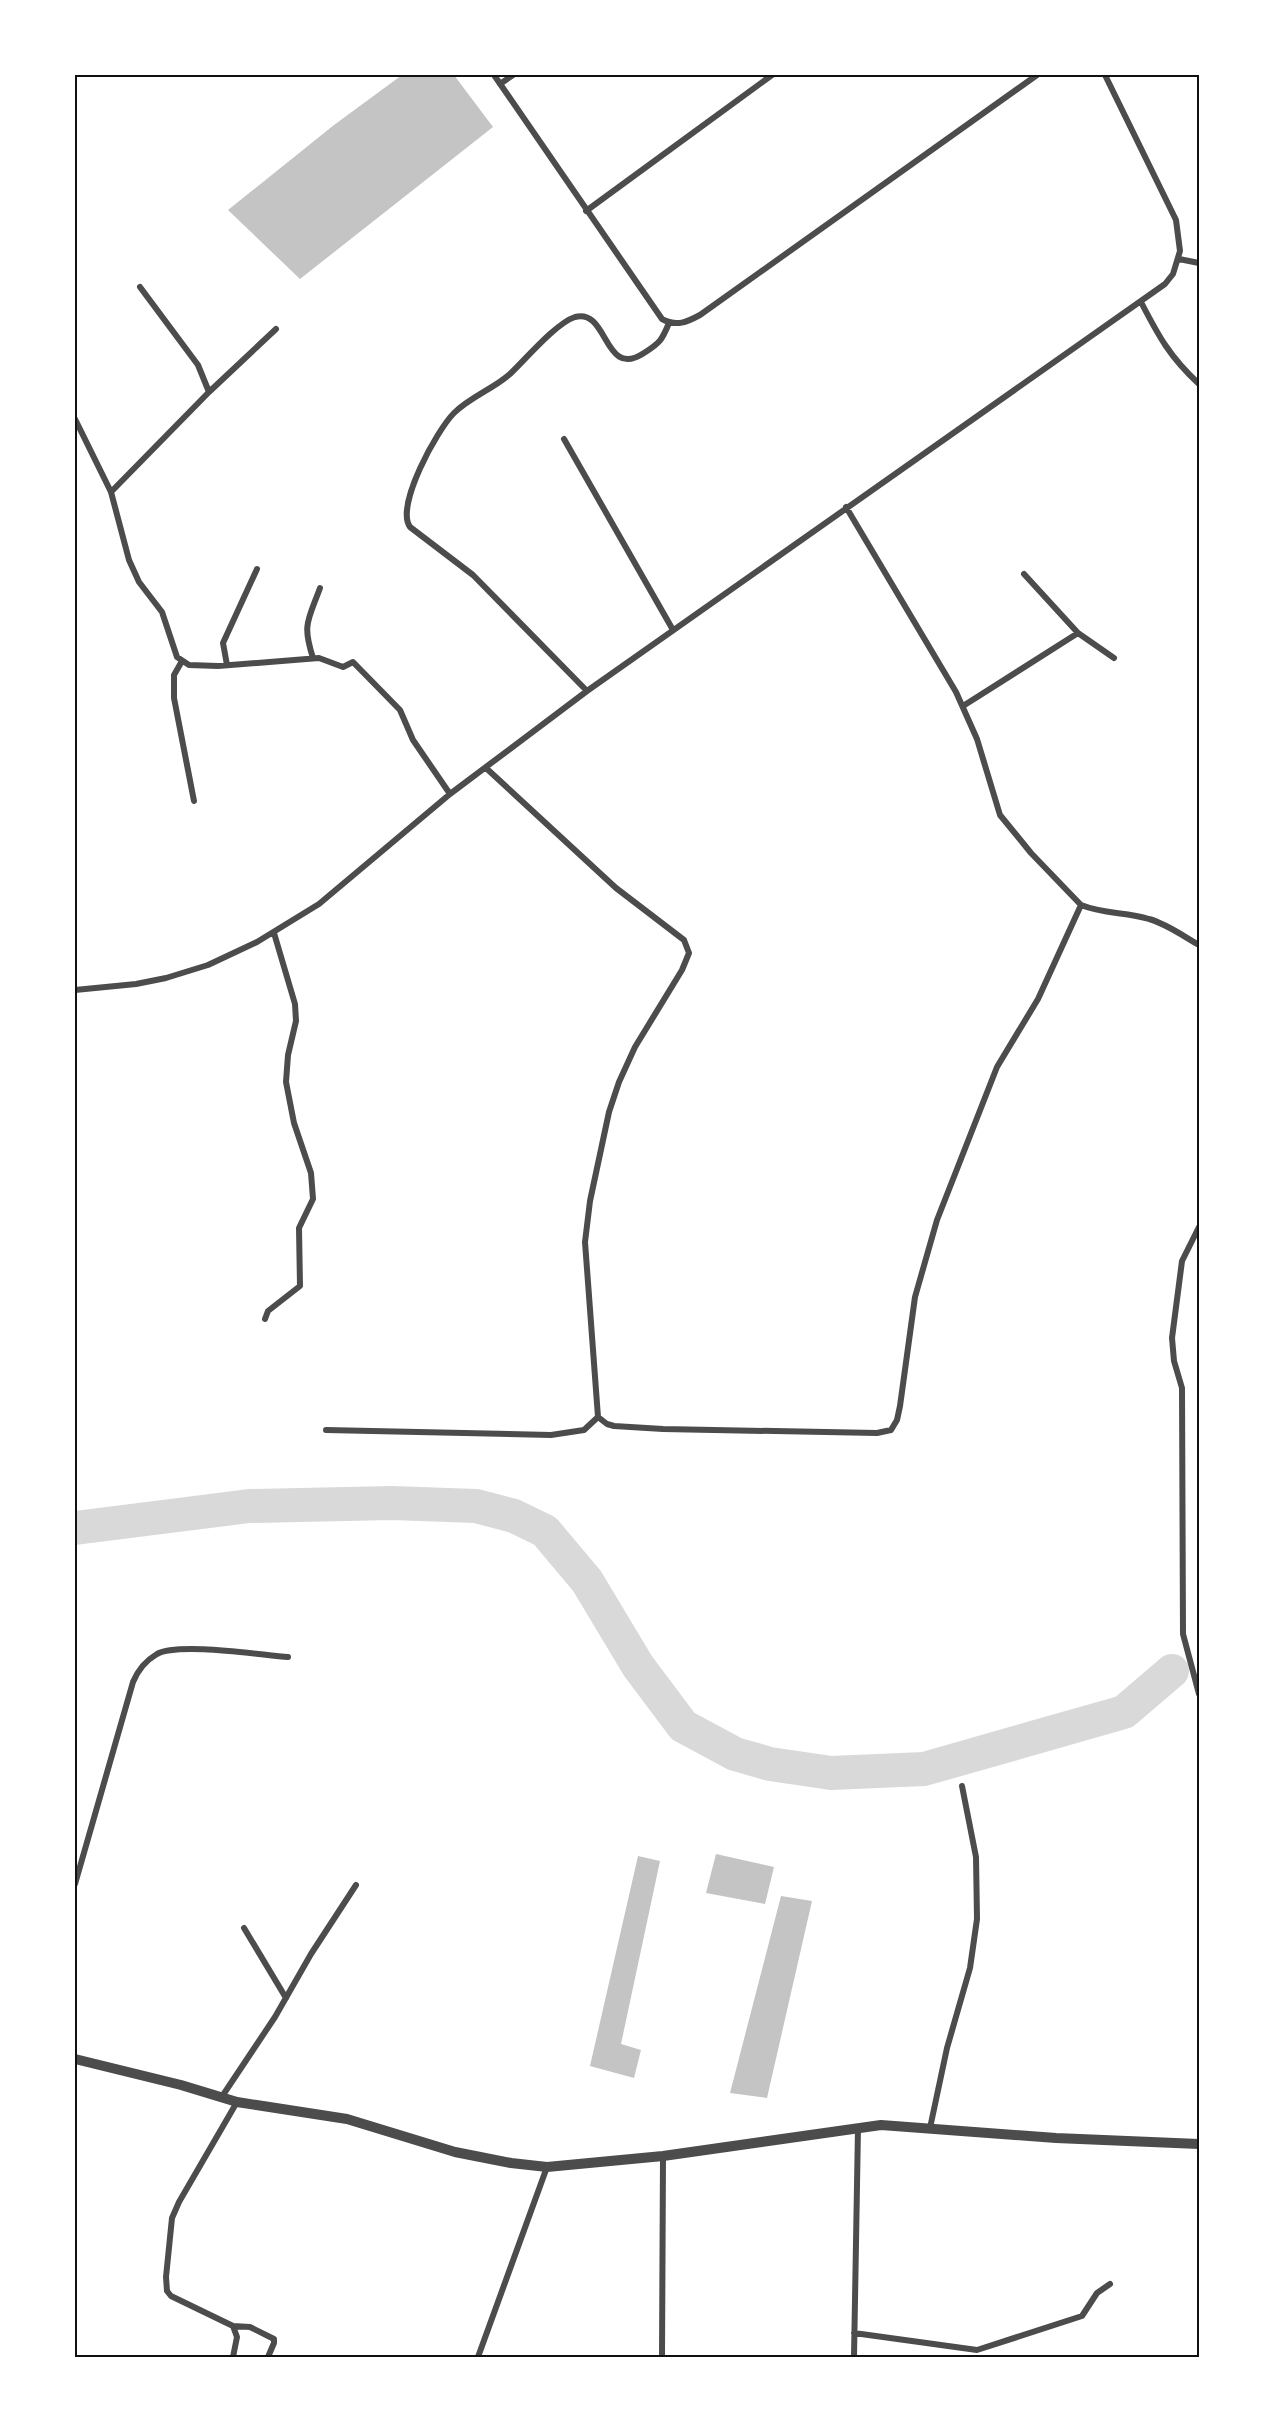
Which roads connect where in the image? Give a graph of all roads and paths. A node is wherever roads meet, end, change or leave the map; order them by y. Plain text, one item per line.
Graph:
1 (494, 75) edge
2 (513, 75) edge
3 (772, 75) edge
4 (1037, 75) edge
5 (1105, 75) edge
6 (500, 84) junction
7 (586, 211) junction
8 (1179, 259) junction
9 (1199, 263) edge
10 (140, 287) dead end
11 (1141, 302) junction
12 (669, 323) junction
13 (276, 329) dead end
14 (1199, 384) edge
15 (209, 392) junction
16 (75, 419) edge
17 (564, 439) dead end
18 (111, 492) junction
19 (846, 507) junction
20 (257, 569) dead end
21 (1024, 574) dead end
22 (320, 588) dead end
23 (673, 630) junction
24 (1078, 633) junction
25 (314, 658) junction
26 (1114, 658) dead end
27 (182, 661) junction
28 (226, 665) junction
29 (587, 691) junction
30 (963, 706) junction
31 (486, 768) junction
32 (450, 794) junction
33 (194, 801) dead end
34 (1081, 905) junction
35 (274, 933) junction
36 (1199, 945) edge
37 (75, 990) edge
38 (1199, 1227) edge
39 (265, 1318) dead end
40 (598, 1417) junction
41 (326, 1430) dead end
42 (288, 1658) dead end
43 (1199, 1694) edge
44 (962, 1786) dead end
45 (75, 1884) edge
46 (356, 1885) dead end
47 (244, 1928) dead end
48 (286, 1998) junction
49 (75, 2059) edge
50 (221, 2098) junction
51 (237, 2102) junction
52 (858, 2127) junction
53 (930, 2128) junction
54 (1199, 2144) edge
55 (663, 2156) junction
56 (547, 2167) junction
57 (1110, 2284) dead end
58 (233, 2326) junction
59 (854, 2333) junction
60 (978, 2354) edge
61 (233, 2357) edge
62 (268, 2357) edge
63 (478, 2357) edge
64 (662, 2357) edge
65 (854, 2357) edge

1 - 6 street
2 - 6 street
3 - 7 street
4 - 12 street
5 - 8 street
6 - 7 street
7 - 12 street
8 - 9 street
8 - 11 street
10 - 15 street
11 - 14 street
11 - 19 street
12 - 29 street
13 - 15 street
15 - 18 street
16 - 18 street
17 - 23 street
18 - 27 street
19 - 23 street
19 - 30 street
20 - 28 street
21 - 24 street
22 - 25 street
23 - 29 street
24 - 26 street
24 - 30 street
25 - 28 street
25 - 32 street
27 - 28 street
27 - 33 street
29 - 31 street
30 - 34 street
31 - 32 street
31 - 40 street
32 - 35 street
34 - 36 street
34 - 40 street
35 - 37 street
35 - 39 street
38 - 43 street
40 - 41 street
42 - 45 street
44 - 53 street
46 - 48 street
47 - 48 street
48 - 50 street
49 - 50 street
50 - 51 street
51 - 56 street
51 - 58 street
52 - 53 street
52 - 55 street
52 - 59 street
53 - 54 street
55 - 56 street
55 - 64 street
56 - 63 street
57 - 60 street
58 - 61 street
58 - 62 street
59 - 60 street
59 - 65 street

